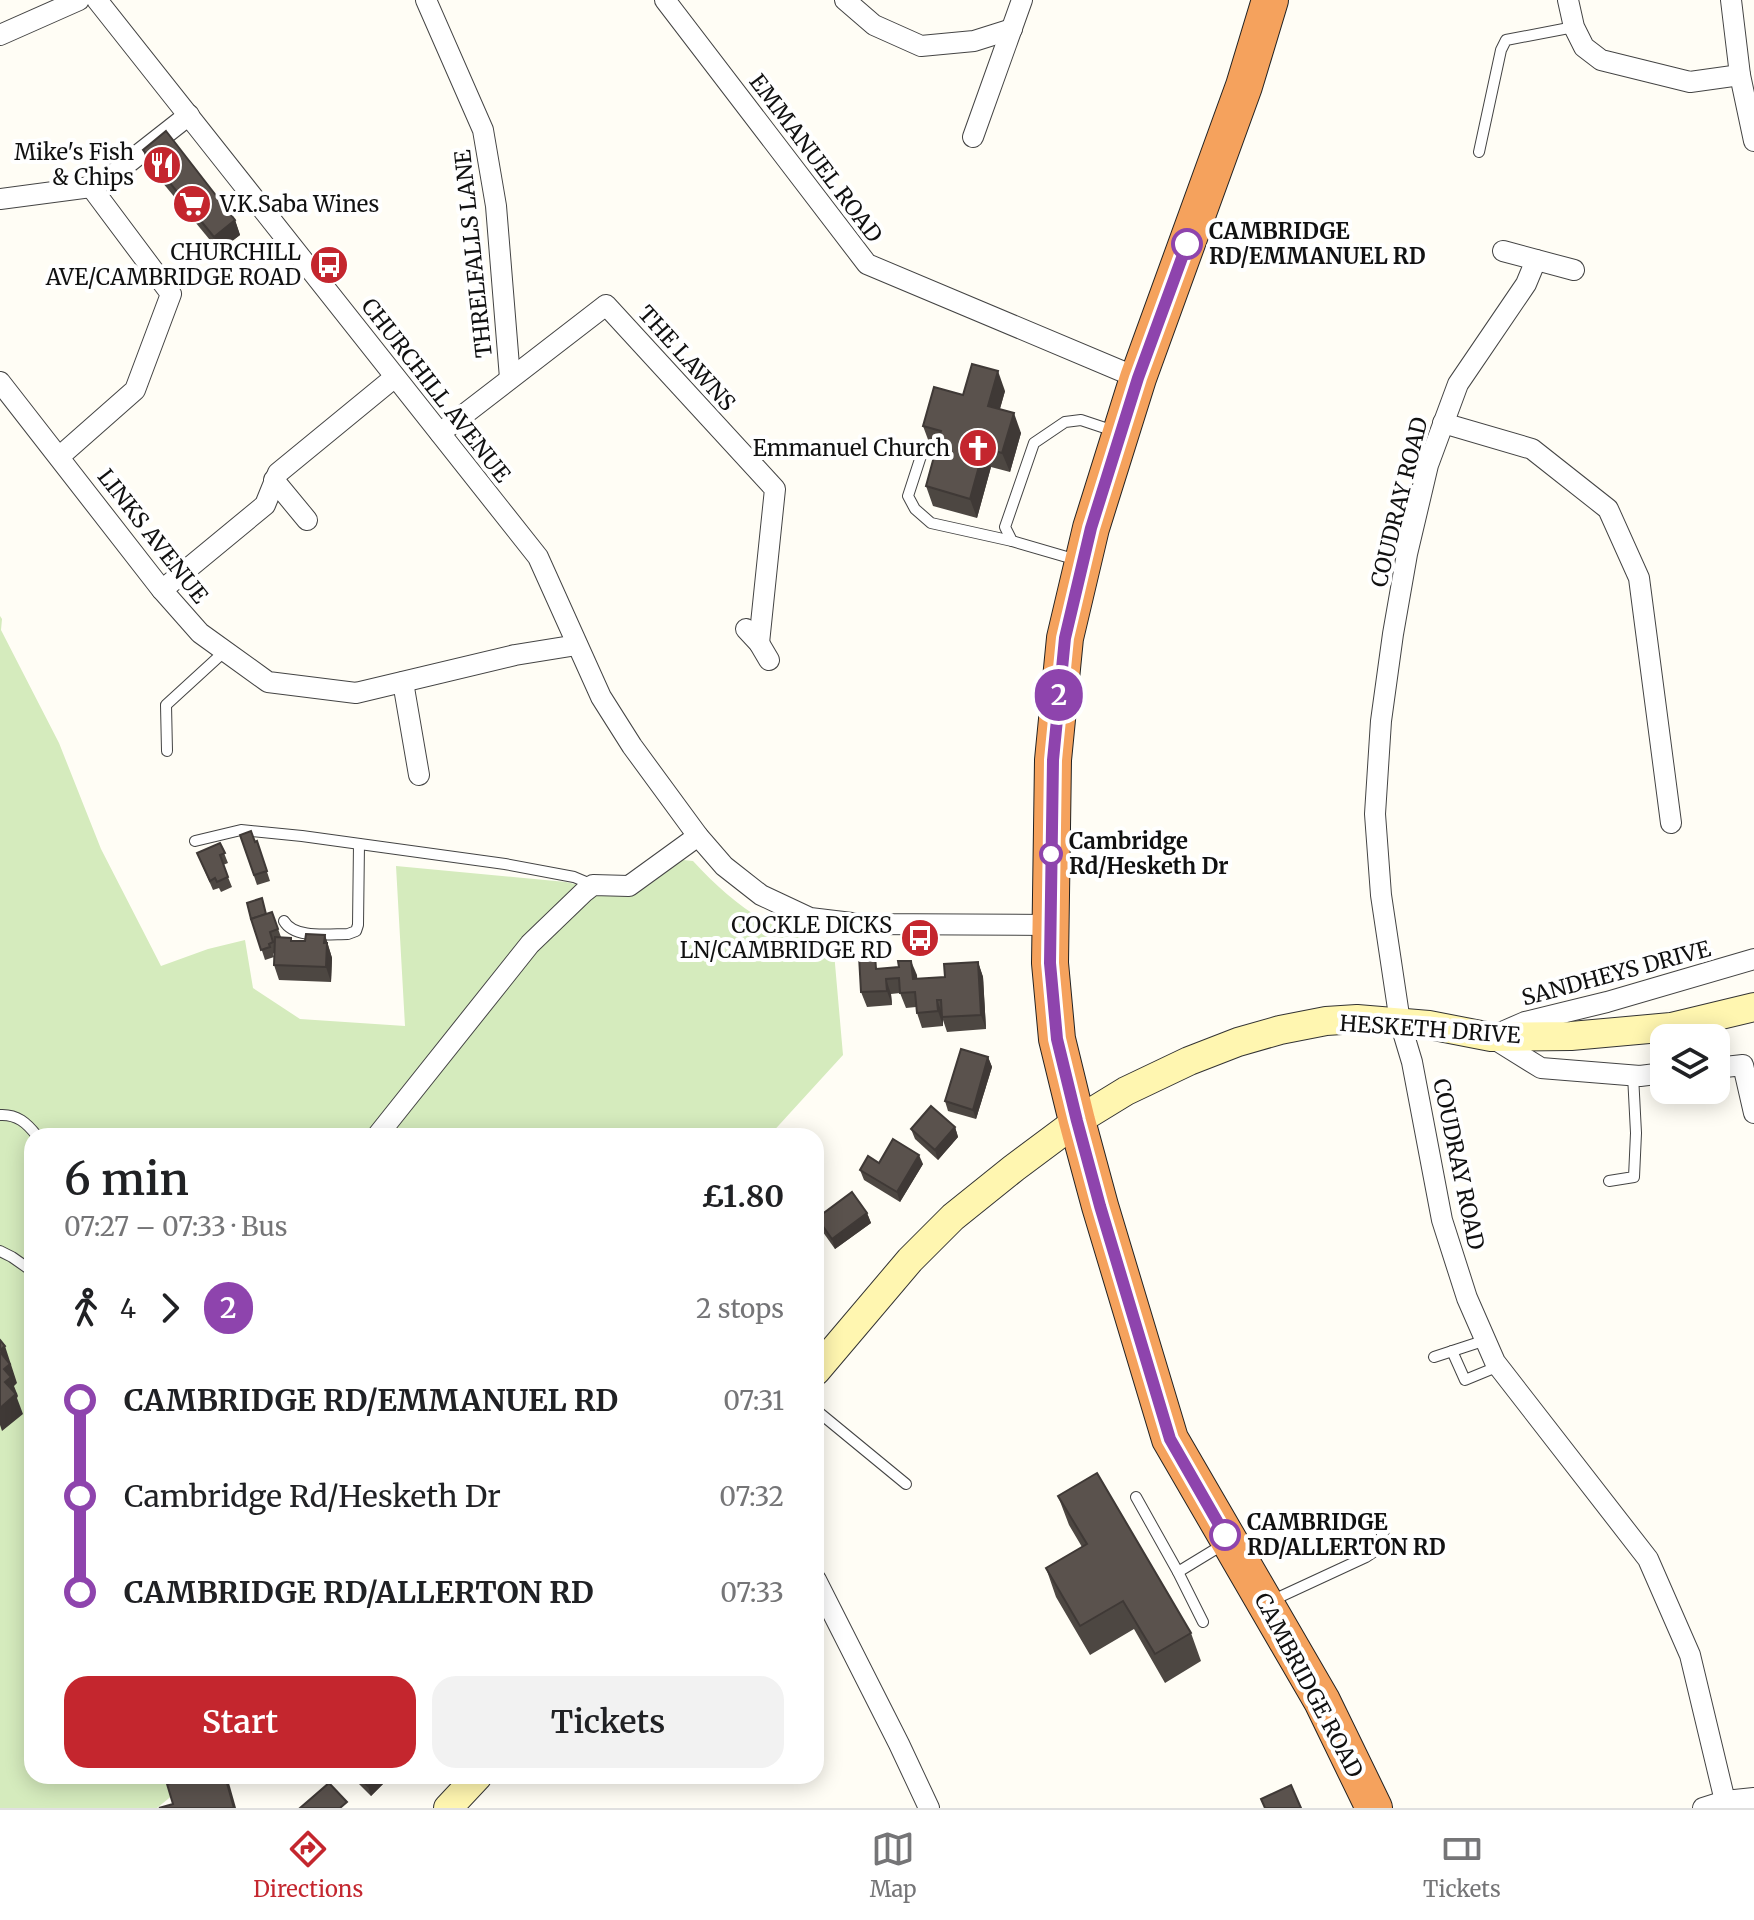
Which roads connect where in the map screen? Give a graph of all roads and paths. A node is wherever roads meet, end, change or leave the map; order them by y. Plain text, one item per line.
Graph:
1 (79, 0) edge
2 (97, 0) edge
3 (426, 0) edge
4 (665, 0) edge
5 (845, 0) edge
6 (1022, 0) edge
7 (1270, 0) edge
8 (1568, 0) edge
9 (1731, 0) edge
10 (1574, 27) junction
11 (1012, 29) junction
12 (0, 35) edge
13 (1740, 75) junction
14 (189, 115) junction
15 (973, 137) dead end
16 (1754, 141) edge
17 (1479, 152) dead end
18 (91, 187) junction
19 (0, 199) edge
20 (1503, 251) dead end
21 (1536, 260) junction
22 (1574, 270) dead end
23 (395, 377) junction
24 (510, 378) junction
25 (1138, 378) junction
26 (0, 382) edge
27 (1443, 423) junction
28 (440, 433) junction
29 (1121, 433) junction
30 (921, 456) dead end
31 (59, 457) junction
32 (274, 480) junction
33 (307, 520) dead end
34 (1012, 541) junction
35 (1083, 562) junction
36 (162, 590) junction
37 (758, 644) dead end
38 (577, 645) junction
39 (225, 651) junction
40 (403, 682) junction
41 (167, 751) dead end
42 (419, 775) dead end
43 (1671, 823) dead end
44 (698, 836) junction
45 (195, 841) dead end
46 (359, 844) junction
47 (593, 885) junction
48 (284, 921) dead end
49 (1050, 925) junction
50 (1754, 959) edge
51 (1754, 1007) edge
52 (1400, 1022) junction
53 (1491, 1037) junction
54 (1730, 1066) edge
55 (1650, 1074) edge
56 (1633, 1075) junction
57 (1754, 1113) edge
58 (0, 1115) edge
59 (1077, 1121) junction
60 (30, 1128) edge
61 (383, 1128) edge
62 (1609, 1181) dead end
63 (0, 1251) edge
64 (24, 1265) edge
65 (1486, 1340) junction
66 (1452, 1351) junction
67 (1434, 1357) dead end
68 (824, 1362) edge
69 (1499, 1366) junction
70 (824, 1417) edge
71 (906, 1484) dead end
72 (1136, 1497) dead end
73 (1384, 1531) dead end
74 (1229, 1541) junction
75 (1178, 1572) junction
76 (824, 1596) edge
77 (1265, 1604) junction
78 (1203, 1622) dead end
79 (470, 1784) edge
80 (1754, 1798) edge
81 (1725, 1801) junction
82 (448, 1808) edge
83 (929, 1808) edge
84 (1374, 1808) edge
85 (1703, 1808) edge

1 - 12 street
2 - 14 street, CHURCHILL AVENUE
3 - 24 street, THRELFALLS LANE
4 - 25 street, EMMANUEL ROAD
5 - 11 street
6 - 11 street
7 - 25 highway, CAMBRIDGE ROAD
8 - 10 street
9 - 13 street
10 - 13 street
10 - 17 lane
11 - 15 street
13 - 16 street
14 - 18 street
14 - 23 street, CHURCHILL AVENUE
18 - 19 street
18 - 31 street
20 - 21 street
21 - 22 street
21 - 27 street, COUDRAY ROAD
23 - 28 street, CHURCHILL AVENUE
23 - 32 street
24 - 28 street, THRELFALLS LANE
24 - 37 street, THE LAWNS
25 - 29 highway, CAMBRIDGE ROAD
26 - 31 street, LINKS AVENUE
27 - 43 street
27 - 52 street, COUDRAY ROAD
28 - 38 street, CHURCHILL AVENUE
29 - 34 lane
29 - 35 highway, CAMBRIDGE ROAD
30 - 34 lane
31 - 36 street, LINKS AVENUE
32 - 33 street
32 - 36 street
34 - 35 lane
35 - 49 highway, CAMBRIDGE ROAD
36 - 39 street, LINKS AVENUE
38 - 40 street, LINKS AVENUE
38 - 44 street, CHURCHILL AVENUE
39 - 40 street, LINKS AVENUE
39 - 41 lane
40 - 42 street
44 - 47 street
44 - 49 street, CHURCHILL AVENUE
45 - 46 lane
46 - 47 lane
46 - 48 lane
47 - 61 street
49 - 59 highway, CAMBRIDGE ROAD
50 - 53 street, SANDHEYS DRIVE
51 - 53 street, HESKETH DRIVE
52 - 53 street, HESKETH DRIVE
52 - 59 street, HESKETH DRIVE
52 - 65 street, COUDRAY ROAD
53 - 56 street
54 - 57 street
55 - 56 street
56 - 62 lane
58 - 60 lane
59 - 68 street, HESKETH DRIVE
59 - 74 highway, CAMBRIDGE ROAD
63 - 64 lane
65 - 66 lane
65 - 69 street, COUDRAY ROAD
66 - 67 lane
66 - 69 lane
69 - 81 street, COUDRAY ROAD
70 - 71 lane
72 - 75 lane
73 - 77 lane
74 - 75 lane
74 - 77 highway, CAMBRIDGE ROAD
75 - 78 lane
76 - 83 street
77 - 84 highway, CAMBRIDGE ROAD
79 - 82 street
80 - 81 street
81 - 85 street

